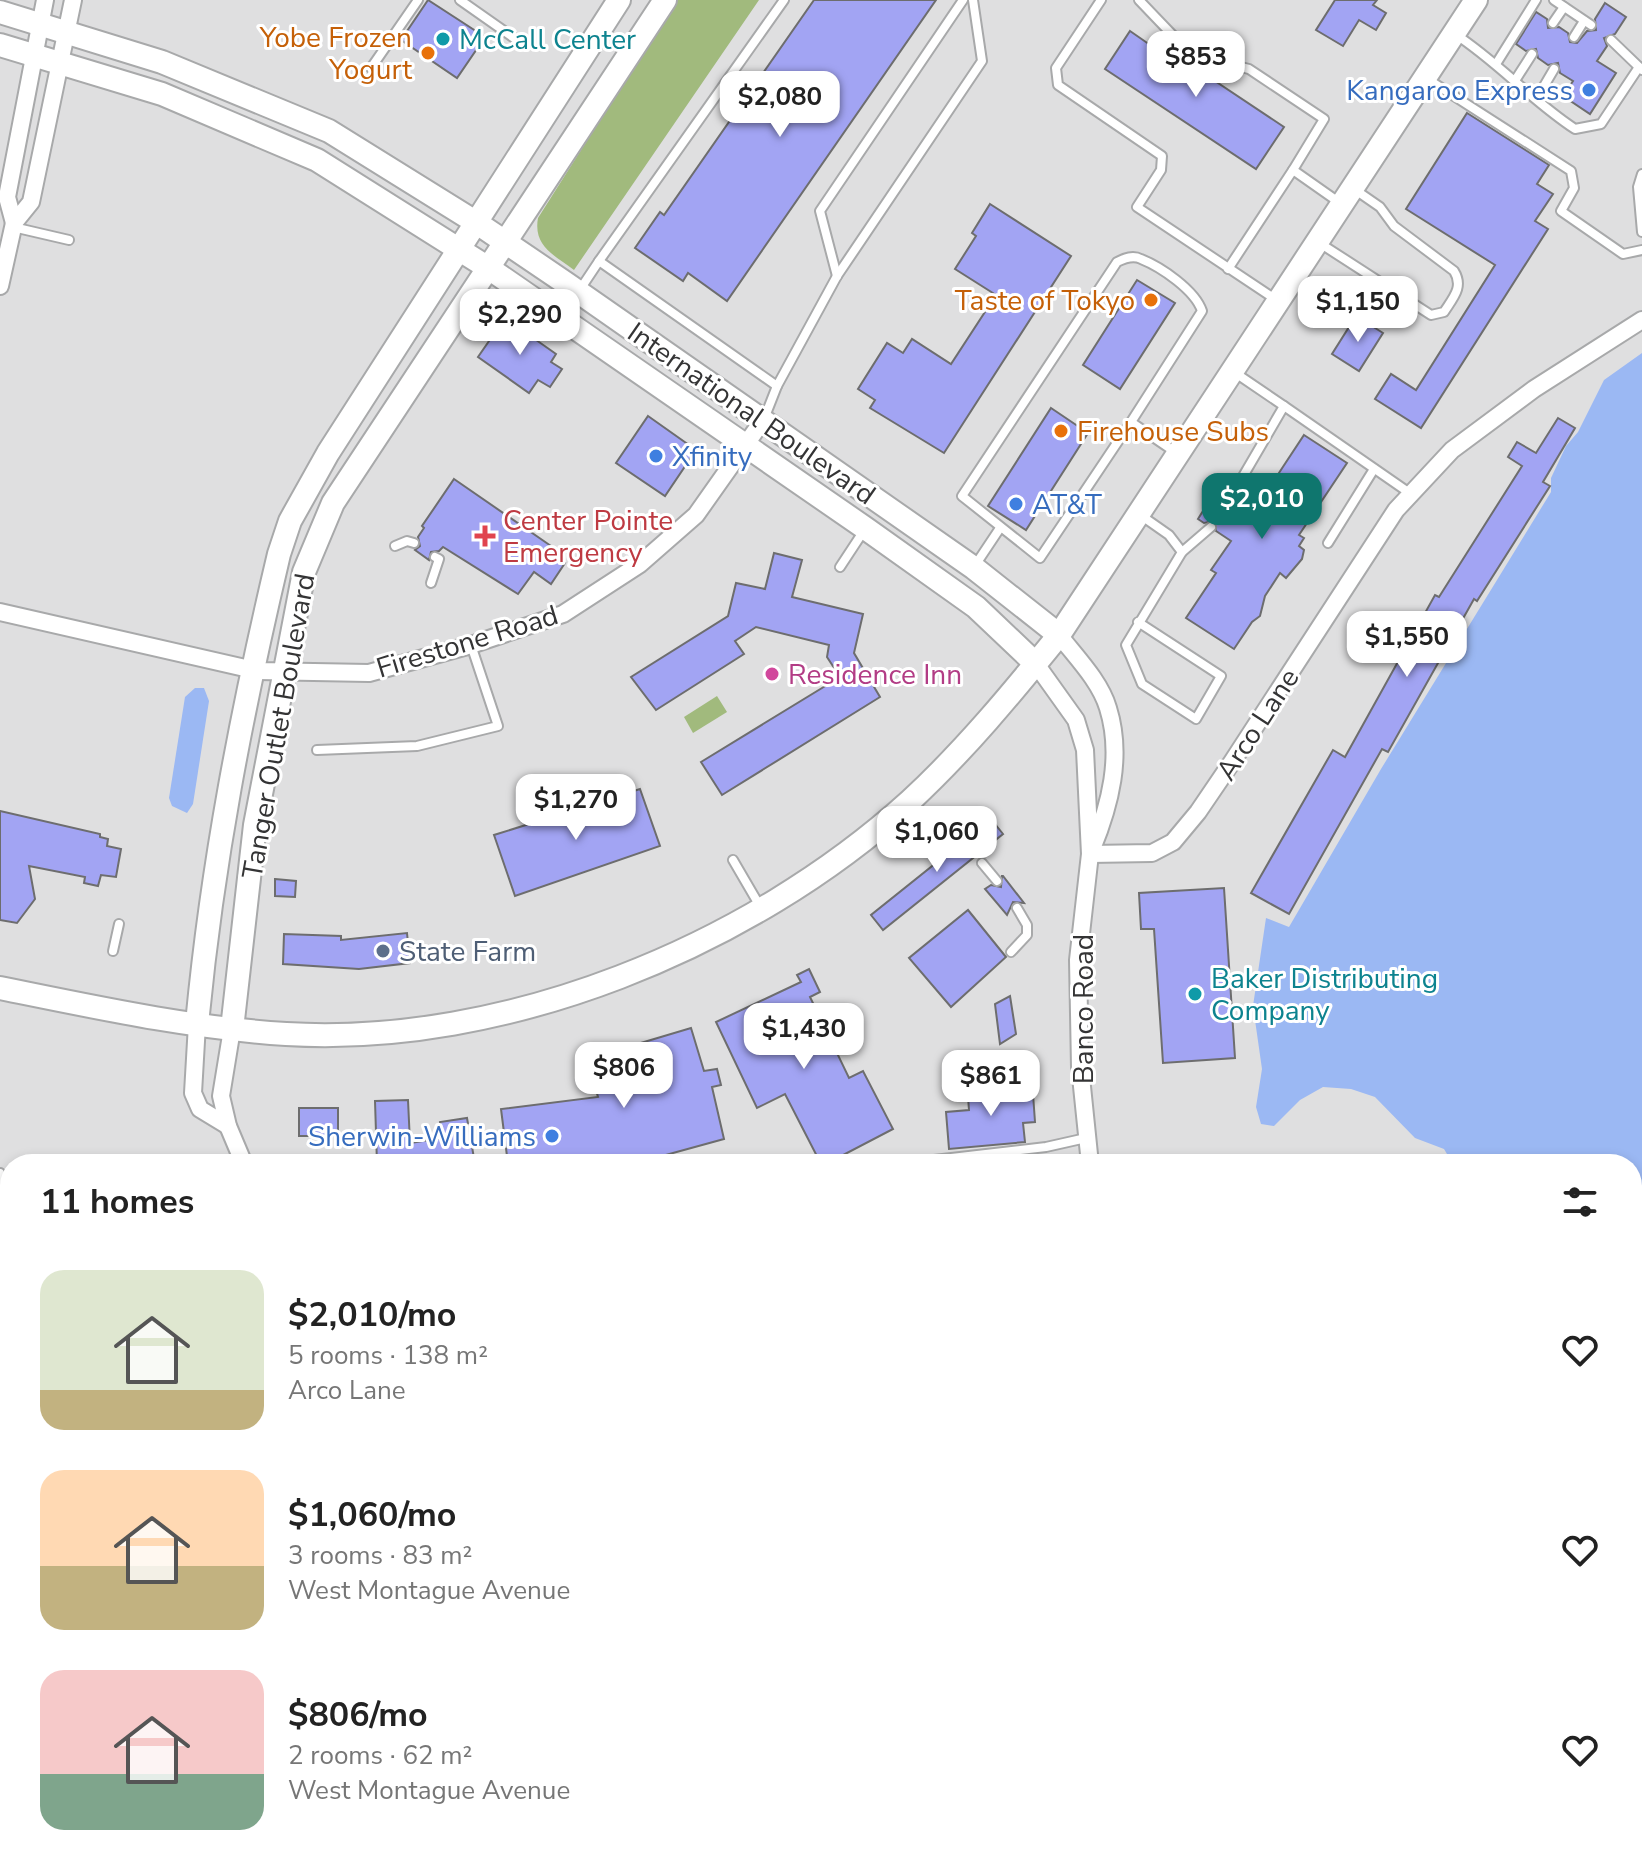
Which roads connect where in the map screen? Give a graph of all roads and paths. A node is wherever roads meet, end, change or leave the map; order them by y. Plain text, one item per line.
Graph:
1 (45, 0) edge
2 (73, 0) edge
3 (418, 0) edge
4 (460, 0) edge
5 (619, 0) edge
6 (665, 0) edge
7 (784, 0) edge
8 (963, 0) edge
9 (973, 0) edge
10 (1101, 0) edge
11 (1139, 0) edge
12 (1476, 0) edge
13 (1536, 0) edge
14 (1554, 0) edge
15 (1564, 7) junction
16 (0, 12) edge
17 (1553, 23) dead end
18 (41, 25) junction
19 (67, 33) junction
20 (1454, 34) junction
21 (1574, 37) dead end
22 (1611, 40) dead end
23 (0, 45) edge
24 (524, 45) dead end
25 (1532, 54) dead end
26 (35, 56) junction
27 (59, 63) junction
28 (1496, 64) junction
29 (371, 68) dead end
30 (1554, 69) dead end
31 (1641, 69) edge
32 (1425, 77) junction
33 (1516, 79) junction
34 (1537, 98) junction
35 (1293, 170) junction
36 (1642, 174) edge
37 (1347, 196) junction
38 (477, 223) junction
39 (13, 225) junction
40 (1642, 232) edge
41 (69, 240) dead end
42 (1317, 241) junction
43 (507, 243) junction
44 (1642, 250) edge
45 (460, 252) junction
46 (599, 261) junction
47 (490, 269) junction
48 (1228, 269) junction
49 (837, 276) junction
50 (0, 283) edge
51 (578, 292) junction
52 (1278, 301) junction
53 (1642, 320) edge
54 (1233, 371) junction
55 (777, 386) junction
56 (1284, 406) junction
57 (763, 420) junction
58 (1131, 422) junction
59 (747, 446) junction
60 (1178, 454) junction
61 (1374, 469) junction
62 (1411, 494) junction
63 (1228, 502) dead end
64 (1138, 513) junction
65 (1211, 527) dead end
66 (865, 528) junction
67 (1000, 528) junction
68 (414, 543) dead end
69 (1328, 543) dead end
70 (395, 546) dead end
71 (1182, 552) junction
72 (435, 557) dead end
73 (840, 567) dead end
74 (974, 568) junction
75 (431, 583) dead end
76 (0, 612) edge
77 (1138, 622) junction
78 (1059, 635) junction
79 (471, 645) junction
80 (1036, 664) junction
81 (252, 669) junction
82 (282, 671) junction
83 (317, 750) dead end
84 (1090, 854) junction
85 (733, 860) dead end
86 (982, 863) dead end
87 (997, 881) dead end
88 (1017, 908) dead end
89 (762, 909) junction
90 (119, 924) dead end
91 (113, 951) dead end
92 (1011, 952) dead end
93 (0, 988) edge
94 (197, 1024) junction
95 (232, 1029) junction
96 (228, 1126) junction
97 (1087, 1138) junction
98 (240, 1154) edge
99 (985, 1154) edge
100 (1089, 1154) edge

1 - 18 street
2 - 19 street
3 - 29 lane
4 - 24 lane
5 - 38 main road, Tanger Outlet Boulevard
6 - 43 main road, Tanger Outlet Boulevard
7 - 46 lane
8 - 49 lane
9 - 49 lane
10 - 48 lane
11 - 35 lane
12 - 20 main road
13 - 28 lane
14 - 15 lane
15 - 17 lane
15 - 21 lane
16 - 18 main road, International Boulevard
18 - 19 main road, International Boulevard
18 - 26 street
19 - 27 street
19 - 38 main road, International Boulevard
20 - 28 lane
20 - 32 main road
22 - 31 lane
23 - 26 main road, International Boulevard
25 - 33 lane
26 - 27 main road, International Boulevard
26 - 39 street
27 - 39 street
27 - 45 main road, International Boulevard
28 - 33 lane
30 - 34 lane
31 - 34 lane
32 - 37 main road
32 - 44 lane
33 - 34 lane
35 - 37 lane
35 - 48 lane
36 - 40 lane
37 - 42 main road
37 - 42 lane
38 - 43 main road, International Boulevard
38 - 45 main road, Tanger Outlet Boulevard
39 - 41 lane
39 - 50 street
42 - 52 main road
43 - 47 main road, Tanger Outlet Boulevard
43 - 51 main road, International Boulevard
45 - 47 main road, International Boulevard
45 - 81 main road, Tanger Outlet Boulevard
46 - 51 lane
46 - 55 lane
47 - 59 main road, International Boulevard
47 - 82 main road, Tanger Outlet Boulevard
48 - 52 lane
49 - 55 lane
51 - 57 main road, International Boulevard
52 - 54 main road
53 - 62 street, Arco Lane
54 - 56 lane
54 - 60 main road
55 - 57 lane
56 - 61 lane
56 - 63 lane
57 - 59 street, Firestone Road
57 - 74 main road, International Boulevard
58 - 60 lane
58 - 67 lane
58 - 67 lane
59 - 66 main road, International Boulevard
59 - 79 street, Firestone Road
60 - 64 main road
61 - 62 lane
61 - 69 lane
62 - 84 street, Arco Lane
64 - 71 lane
64 - 78 main road
65 - 71 lane
66 - 73 lane
66 - 80 main road, International Boulevard
67 - 74 lane
68 - 70 lane
71 - 77 lane
72 - 75 lane
74 - 78 main road, International Boulevard
76 - 81 street, Firestone Road
77 - 77 lane
78 - 80 main road
78 - 84 street, Banco Road
79 - 82 street, Firestone Road
79 - 83 lane
80 - 84 street, Banco Road
80 - 89 main road
81 - 82 street, Firestone Road
81 - 94 main road, Tanger Outlet Boulevard
82 - 95 main road, Tanger Outlet Boulevard
84 - 97 street, Banco Road
85 - 89 lane
86 - 87 lane
88 - 92 lane
89 - 95 main road
90 - 91 lane
93 - 94 main road
94 - 95 main road
94 - 96 street
95 - 96 street
96 - 98 street
97 - 99 lane
97 - 100 street, Banco Road

